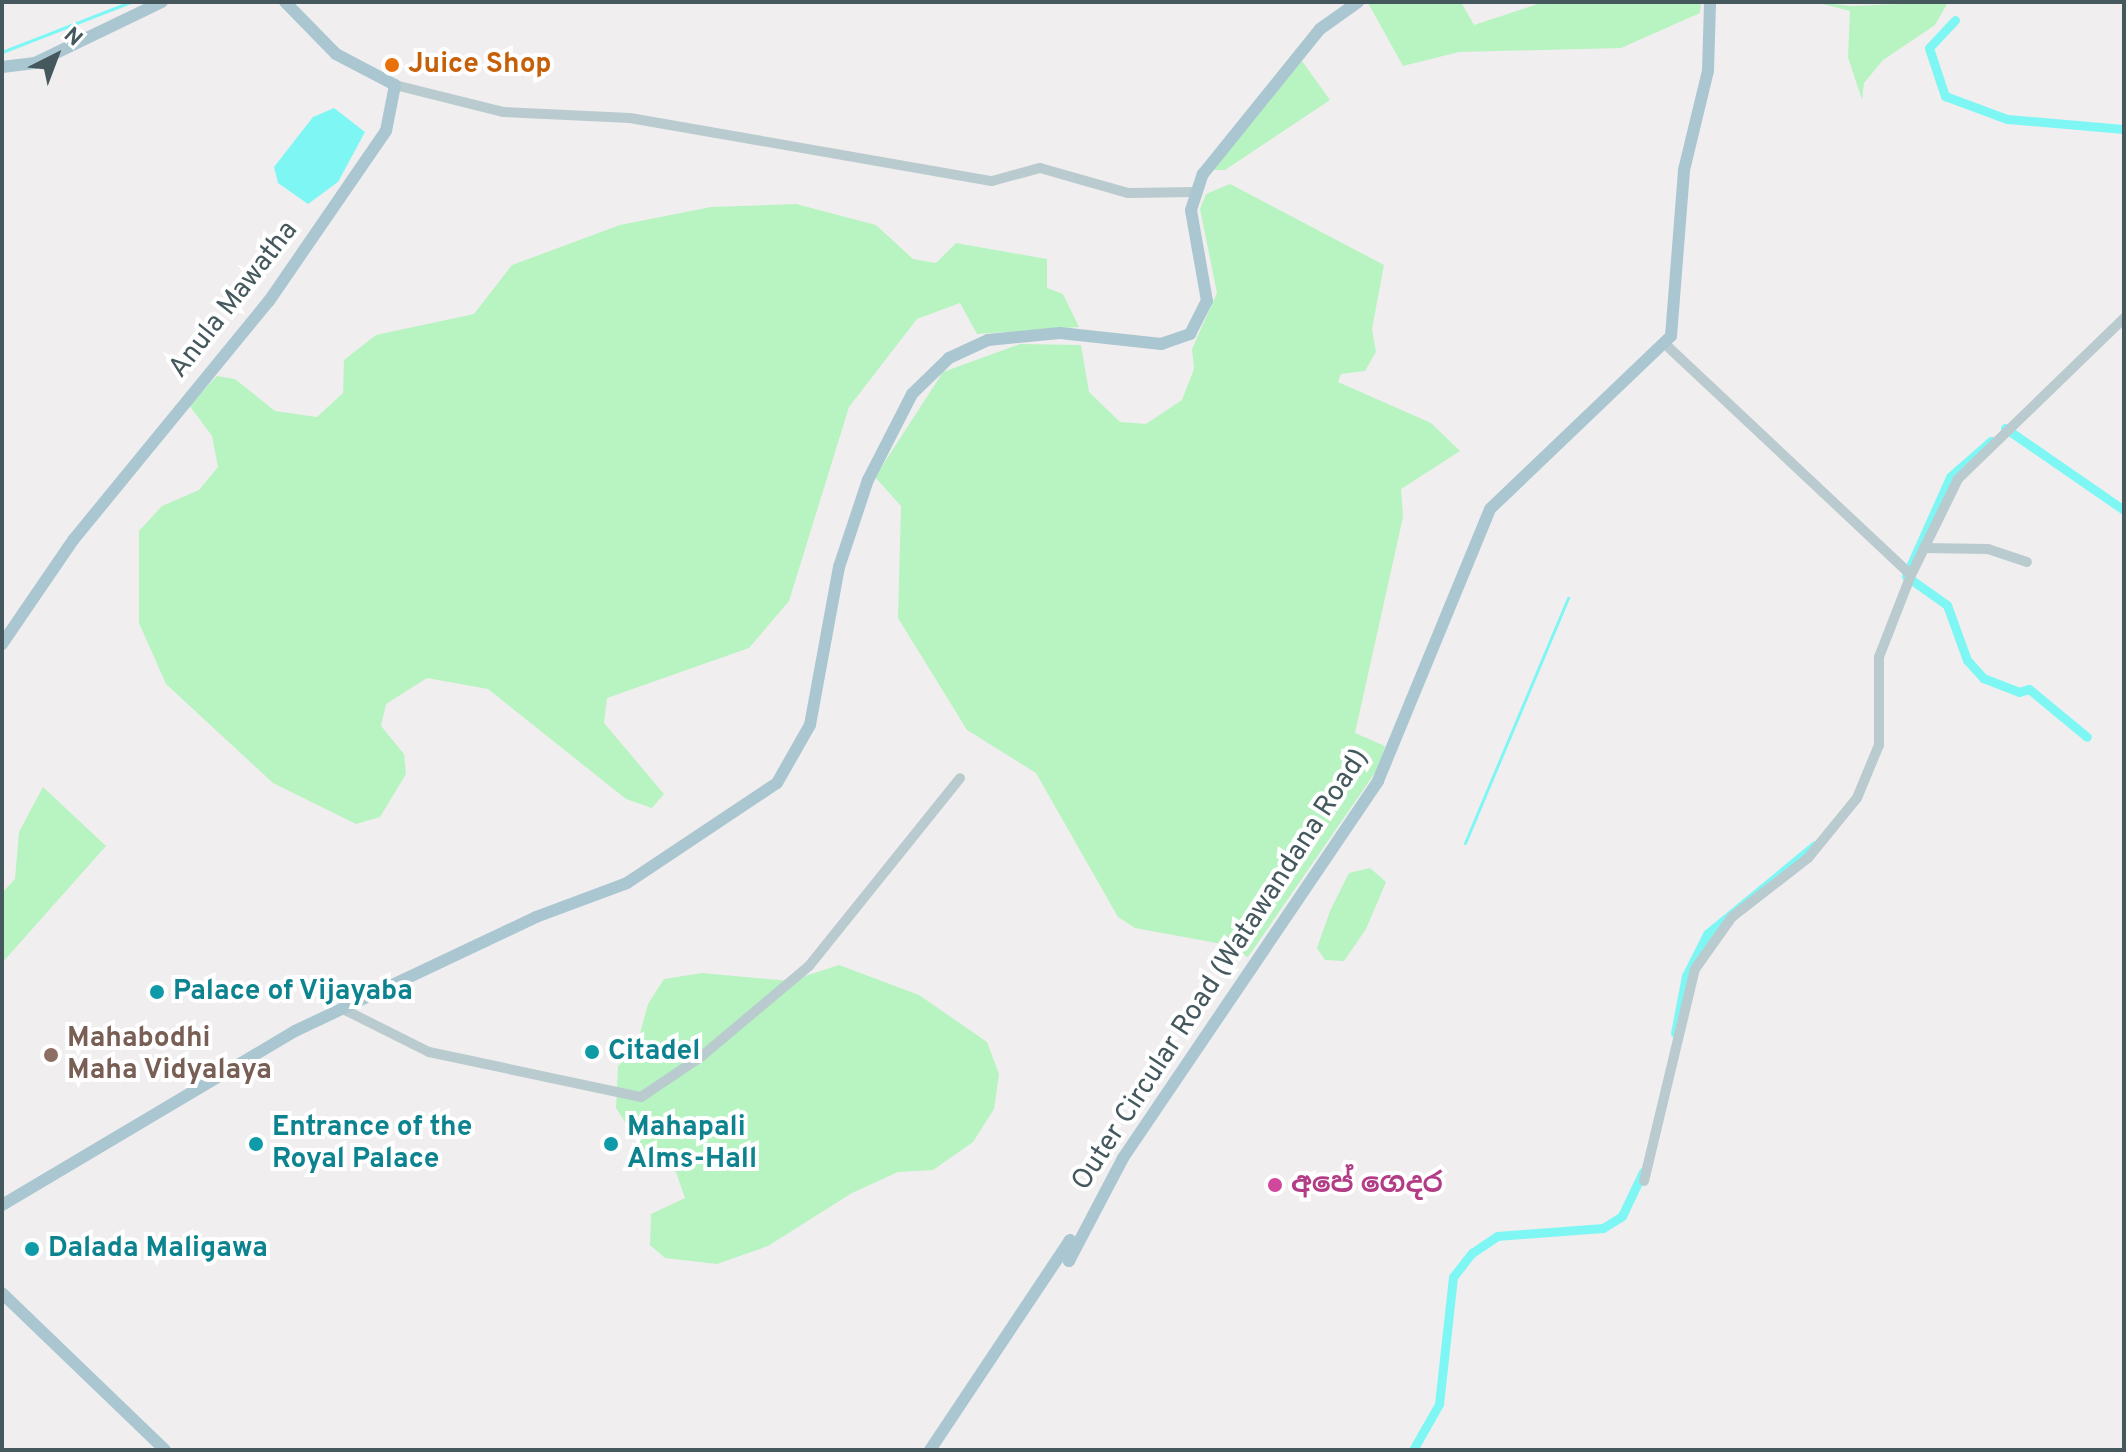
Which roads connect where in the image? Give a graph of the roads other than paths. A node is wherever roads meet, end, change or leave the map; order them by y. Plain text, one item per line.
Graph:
1 (162, 2) edge
2 (285, 2) edge
3 (1358, 2) edge
4 (1710, 2) edge
5 (2, 67) edge
6 (395, 85) junction
7 (1195, 192) junction
8 (2124, 318) edge
9 (1666, 345) junction
10 (1924, 548) junction
11 (2027, 562) dead end
12 (1911, 575) junction
13 (2, 644) edge
14 (960, 778) dead end
15 (341, 1008) junction
16 (1644, 1181) dead end
17 (2, 1205) edge
18 (2, 1293) edge
19 (165, 1450) edge
20 (930, 1450) edge

1 - 5 main road
2 - 6 main road
3 - 7 main road
4 - 9 main road, Outer Circular Road (Watawandana Road)
6 - 7 street
6 - 13 main road, Anula Mawatha
7 - 15 main road
8 - 10 street
9 - 12 street
9 - 20 main road, Outer Circular Road (Watawandana Road)
10 - 11 street
10 - 12 street
12 - 16 street
14 - 15 street
15 - 17 main road
18 - 19 main road

